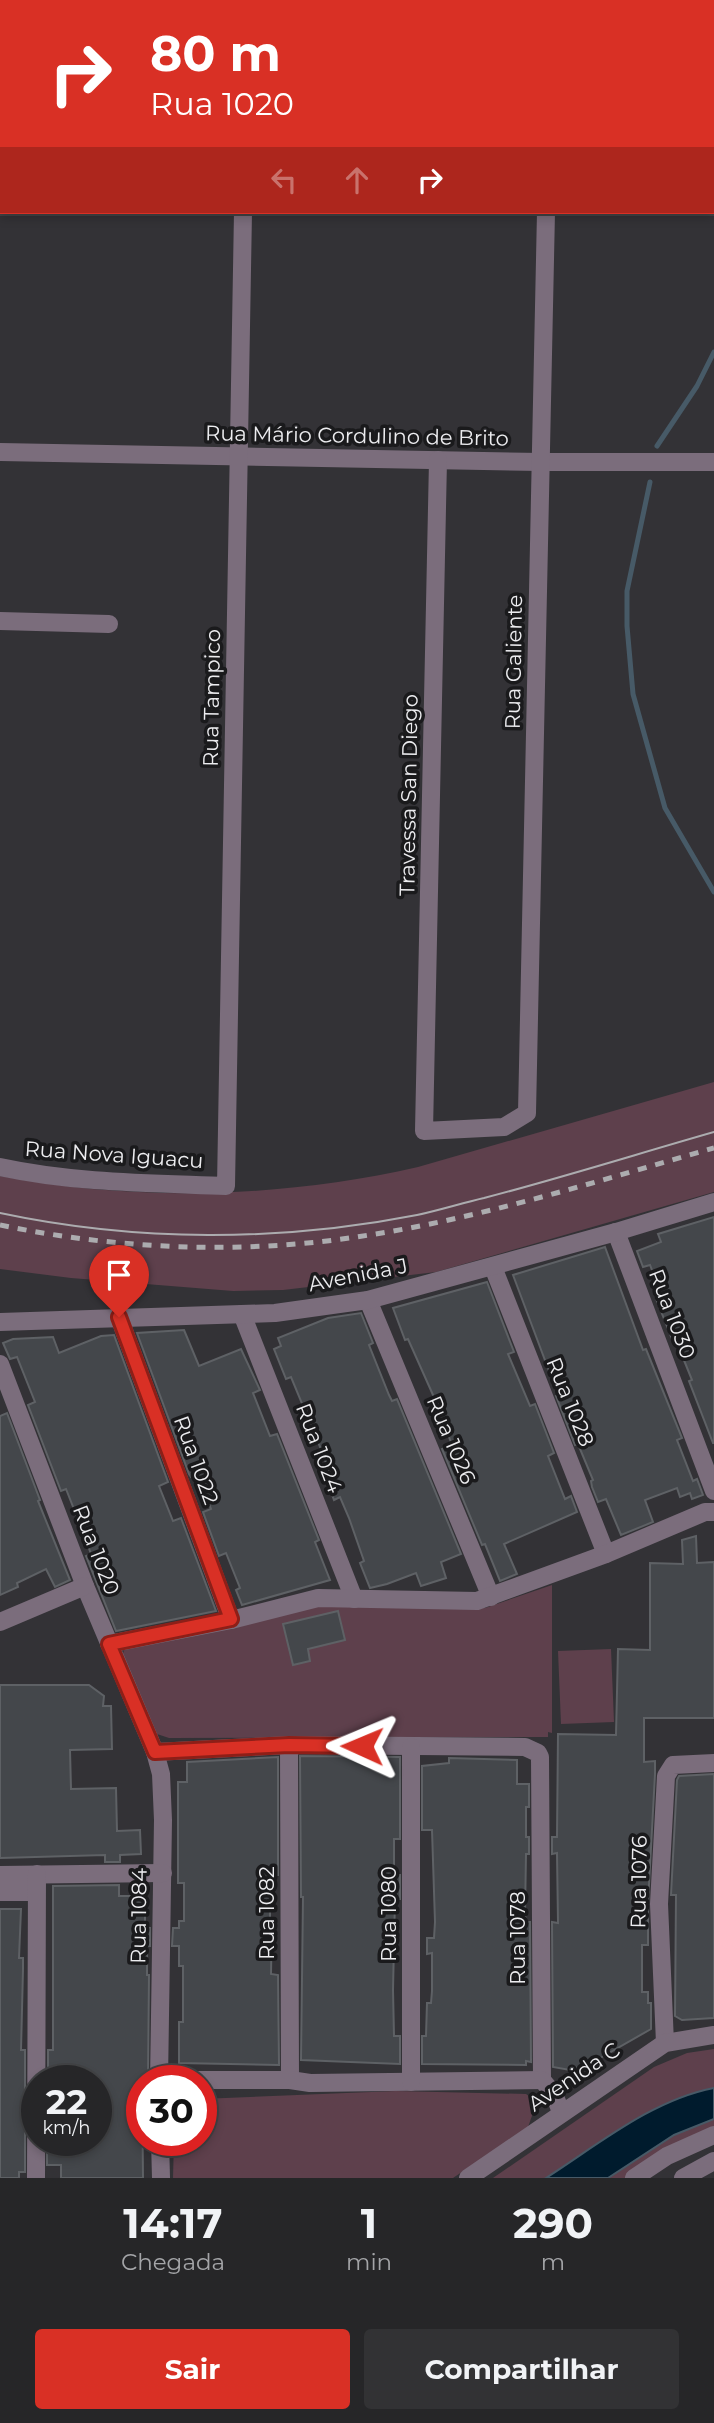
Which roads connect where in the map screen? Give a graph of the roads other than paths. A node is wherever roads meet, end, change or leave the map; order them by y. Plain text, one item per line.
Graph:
1 (243, 214) edge
2 (546, 214) edge
3 (0, 452) edge
4 (239, 456) junction
5 (438, 460) junction
6 (541, 462) junction
7 (714, 463) edge
8 (0, 621) edge
9 (109, 624) dead end
10 (527, 1113) joint
11 (0, 1167) edge
12 (226, 1186) joint
13 (714, 1202) edge
14 (616, 1232) junction
15 (493, 1267) junction
16 (368, 1300) junction
17 (242, 1314) junction
18 (119, 1317) junction
19 (0, 1322) edge
20 (0, 1364) edge
21 (714, 1491) edge
22 (714, 1511) edge
23 (606, 1554) junction
24 (85, 1586) junction
25 (491, 1597) junction
26 (354, 1599) junction
27 (231, 1619) junction
28 (0, 1622) edge
29 (109, 1644) junction
30 (289, 1745) junction
31 (411, 1747) junction
32 (155, 1752) junction
33 (714, 1763) edge
34 (163, 1873) junction
35 (37, 1874) junction
36 (0, 1875) edge
37 (0, 1892) edge
38 (35, 1892) junction
39 (714, 2035) edge
40 (665, 2043) junction
41 (159, 2065) edge
42 (217, 2080) edge
43 (290, 2080) junction
44 (542, 2080) junction
45 (411, 2082) junction
46 (561, 2112) junction
47 (714, 2135) edge
48 (160, 2156) edge
49 (714, 2161) edge
50 (36, 2178) edge
51 (161, 2178) edge
52 (468, 2178) edge
53 (634, 2178) edge
54 (683, 2178) edge

1 - 4 street, Rua Tampico
2 - 6 street, Rua Galiente
3 - 4 street, Rua Mário Cordulino de Brito
4 - 5 street, Rua Mário Cordulino de Brito
4 - 12 street, Rua Tampico
5 - 6 street, Rua Mário Cordulino de Brito
5 - 10 street, Travessa San Diego
6 - 7 street, Rua Mário Cordulino de Brito
6 - 10 street, Rua Galiente
8 - 9 street
11 - 12 street, Rua Nova Iguacu
13 - 14 street, Avenida J
14 - 15 street, Avenida J
14 - 21 street, Rua 1030
15 - 16 street, Avenida J
15 - 23 street, Rua 1028
16 - 17 street, Avenida J
16 - 25 street, Rua 1026
17 - 18 street, Avenida J
17 - 26 street, Rua 1024
18 - 19 street, Avenida J
18 - 27 street, Rua 1022
20 - 24 street, Rua 1020
22 - 23 street
23 - 25 street
24 - 28 street
24 - 29 street, Rua 1020
25 - 26 street
26 - 27 street
27 - 29 street
29 - 32 street, Rua 1020
30 - 31 street
30 - 32 street
30 - 43 street, Rua 1082
31 - 44 street, Rua 1078
31 - 45 street, Rua 1080
32 - 34 street, Rua 1084
33 - 40 street, Rua 1076
34 - 35 street
34 - 41 street, Rua 1084
35 - 36 street
35 - 38 street
37 - 38 street
38 - 50 street
39 - 40 street, Avenida C
40 - 46 street, Avenida C
42 - 43 street
43 - 45 street
44 - 45 street
44 - 46 street
46 - 52 street, Avenida C
47 - 53 street
48 - 51 street
49 - 54 street

